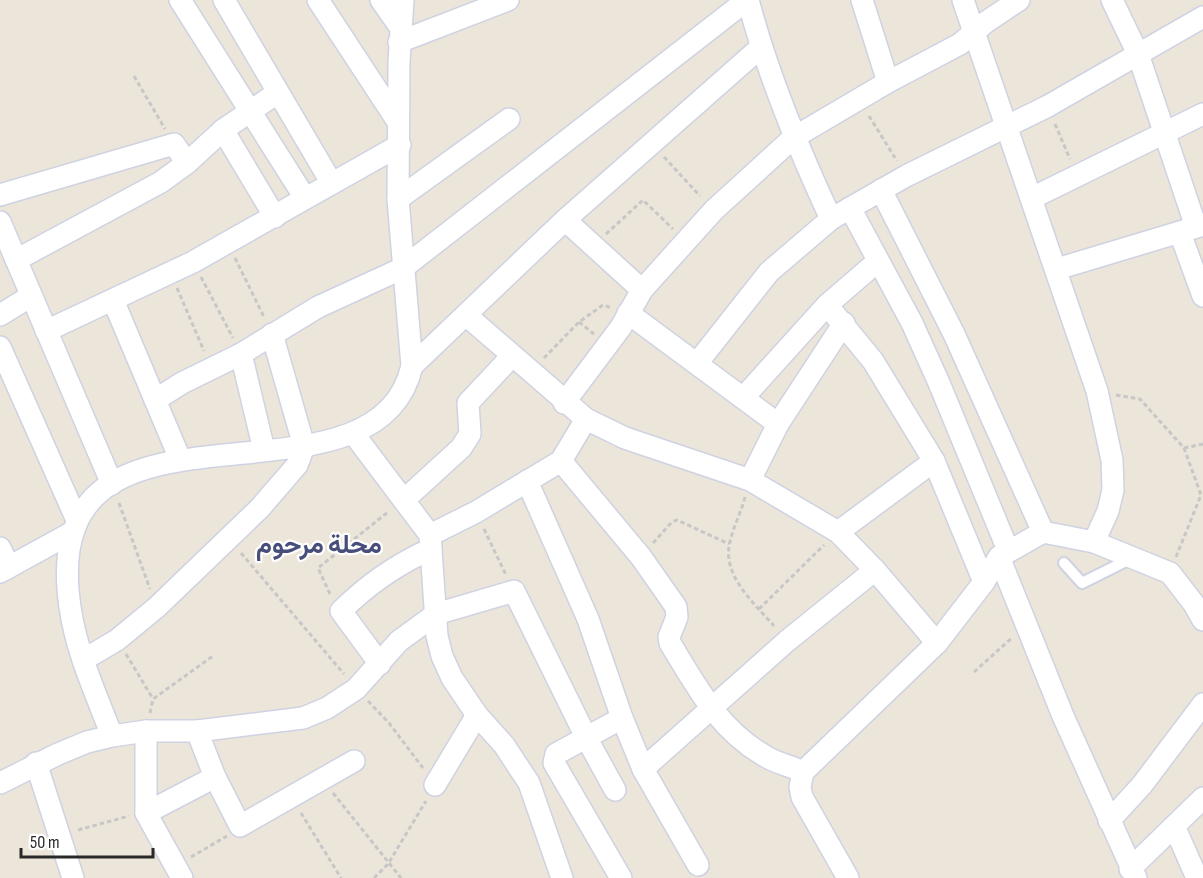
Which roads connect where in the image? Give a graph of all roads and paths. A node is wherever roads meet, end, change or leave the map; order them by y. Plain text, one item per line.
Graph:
1 (180, 0) edge
2 (224, 0) edge
3 (318, 0) edge
4 (381, 0) edge
5 (403, 0) edge
6 (508, 0) edge
7 (747, 0) edge
8 (862, 0) edge
9 (963, 0) edge
10 (1019, 0) edge
11 (1112, 0) edge
12 (1203, 17) edge
13 (974, 33) junction
14 (400, 34) junction
15 (761, 47) junction
16 (1138, 54) junction
17 (134, 76) dead end
18 (888, 82) junction
19 (277, 93) junction
20 (859, 99) junction
21 (1047, 106) junction
22 (248, 111) junction
23 (1203, 114) edge
24 (509, 119) dead end
25 (399, 123) junction
26 (1007, 127) junction
27 (223, 130) junction
28 (1166, 132) junction
29 (794, 138) junction
30 (174, 144) junction
31 (652, 144) junction
32 (400, 145) junction
33 (187, 163) junction
34 (906, 176) junction
35 (1076, 176) junction
36 (331, 182) junction
37 (881, 190) junction
38 (0, 195) edge
39 (305, 198) junction
40 (1032, 198) junction
41 (398, 200) junction
42 (850, 208) junction
43 (714, 210) junction
44 (275, 217) junction
45 (831, 219) junction
46 (565, 220) junction
47 (0, 222) edge
48 (1193, 229) edge
49 (685, 241) junction
50 (228, 243) junction
51 (593, 246) junction
52 (16, 260) junction
53 (878, 261) junction
54 (193, 262) junction
55 (403, 268) junction
56 (1057, 269) junction
57 (171, 273) junction
58 (642, 290) junction
59 (31, 296) junction
60 (1203, 296) edge
61 (113, 300) junction
62 (827, 305) junction
63 (628, 313) junction
64 (0, 315) edge
65 (467, 316) junction
66 (844, 323) junction
67 (46, 331) junction
68 (272, 334) junction
69 (0, 347) edge
70 (241, 354) junction
71 (512, 356) junction
72 (698, 363) junction
73 (412, 366) junction
74 (212, 369) junction
75 (531, 372) junction
76 (1096, 391) junction
77 (743, 398) junction
78 (155, 400) junction
79 (564, 403) junction
80 (586, 419) junction
81 (778, 423) junction
82 (353, 433) junction
83 (1203, 444) edge
84 (304, 446) junction
85 (1184, 448) junction
86 (264, 450) junction
87 (180, 459) junction
88 (561, 461) junction
89 (934, 461) junction
90 (527, 480) junction
91 (750, 480) junction
92 (112, 484) junction
93 (404, 500) junction
94 (476, 512) junction
95 (74, 526) junction
96 (838, 532) junction
97 (1043, 532) junction
98 (228, 538) junction
99 (430, 542) junction
100 (1094, 542) junction
101 (729, 544) junction
102 (0, 548) edge
103 (1003, 553) junction
104 (641, 557) junction
105 (1132, 558) junction
106 (1064, 563) dead end
107 (5, 570) edge
108 (875, 570) junction
109 (1170, 573) junction
110 (984, 582) junction
111 (514, 591) junction
112 (157, 606) junction
113 (1200, 608) edge
114 (759, 609) junction
115 (341, 611) junction
116 (436, 614) junction
117 (1025, 626) junction
118 (117, 640) junction
119 (787, 641) junction
120 (937, 643) junction
121 (213, 656) dead end
122 (83, 660) junction
123 (380, 664) junction
124 (974, 672) dead end
125 (356, 688) junction
126 (1203, 704) edge
127 (711, 711) junction
128 (477, 715) junction
129 (622, 718) junction
130 (146, 731) junction
131 (197, 731) junction
132 (112, 736) junction
133 (587, 739) junction
134 (354, 762) dead end
135 (36, 763) junction
136 (643, 769) junction
137 (803, 772) junction
138 (215, 777) junction
139 (322, 780) junction
140 (0, 783) edge
141 (435, 785) junction
142 (615, 790) dead end
143 (292, 798) junction
144 (1203, 798) edge
145 (146, 813) junction
146 (1109, 820) junction
147 (240, 826) junction
148 (1174, 828) junction
149 (61, 836) junction
150 (388, 864) junction
151 (699, 865) dead end
152 (179, 872) edge
153 (1133, 873) edge
154 (73, 878) edge
155 (341, 878) edge
156 (374, 878) edge
157 (401, 878) edge
158 (562, 878) edge
159 (621, 878) edge
160 (848, 878) edge
161 (1197, 878) edge

1 - 22 street
2 - 19 street
3 - 25 street
4 - 14 street
5 - 14 street
6 - 14 street
7 - 15 street
7 - 55 street
8 - 18 street
9 - 13 street
10 - 13 street
11 - 16 street
12 - 16 street
13 - 18 street
13 - 26 street
14 - 25 street
15 - 29 street
15 - 31 street
16 - 21 street
16 - 28 street
17 - 30 path
18 - 20 street
19 - 22 street
19 - 36 street
20 - 29 street
20 - 34 path
21 - 26 street
21 - 35 path
22 - 27 street
22 - 39 street
23 - 28 street
24 - 41 street
25 - 32 street
26 - 34 street
26 - 40 street
27 - 33 street
27 - 44 street
28 - 35 street
28 - 48 street
29 - 43 street
29 - 45 street
30 - 33 street
30 - 38 street
31 - 43 path
31 - 46 street
32 - 36 street
32 - 41 street
33 - 52 street
34 - 37 street
35 - 40 street
36 - 39 street
37 - 42 street
37 - 97 street
39 - 44 street
40 - 56 street
41 - 55 street
42 - 45 street
42 - 53 street
43 - 49 street
44 - 50 street
45 - 72 street
46 - 51 street
46 - 65 street
47 - 52 street
48 - 56 street
48 - 60 street
49 - 51 path
49 - 58 street
50 - 54 street
50 - 68 path
51 - 58 street
52 - 59 street
53 - 62 street
53 - 103 street
54 - 57 street
54 - 70 path
55 - 68 street
55 - 73 street
56 - 76 street
57 - 61 street
57 - 74 path
58 - 63 street
59 - 64 street
59 - 67 street
61 - 67 street
61 - 78 street
62 - 66 street
62 - 77 street
63 - 72 street
63 - 75 path
63 - 79 street
65 - 71 street
65 - 73 street
66 - 81 street
66 - 89 street
67 - 92 street
68 - 70 street
68 - 84 street
69 - 95 street
70 - 74 street
70 - 86 street
71 - 75 street
71 - 93 street
72 - 77 street
73 - 82 street
74 - 78 street
75 - 79 street
76 - 85 path
76 - 100 street
77 - 81 street
78 - 87 street
79 - 80 street
80 - 88 street
80 - 91 street
81 - 91 street
82 - 84 street
82 - 93 street
83 - 85 path
84 - 86 street
84 - 98 street
85 - 109 path
86 - 87 street
87 - 92 street
88 - 90 street
88 - 104 street
89 - 96 street
89 - 110 street
90 - 94 street
90 - 129 street
91 - 96 street
91 - 101 path
92 - 95 street
92 - 112 path
93 - 99 street
93 - 115 path
94 - 99 street
94 - 111 path
95 - 107 street
95 - 122 street
96 - 108 street
96 - 114 path
97 - 100 street
97 - 103 street
98 - 112 street
98 - 125 path
99 - 115 street
99 - 116 street
100 - 105 street
101 - 104 path
101 - 114 path
102 - 107 street
103 - 110 street
103 - 117 street
104 - 127 street
105 - 106 lane
105 - 109 street
108 - 119 street
108 - 120 street
109 - 113 street
110 - 120 street
111 - 116 street
111 - 133 street
112 - 118 street
114 - 119 path
115 - 123 street
116 - 123 street
116 - 128 street
117 - 124 path
117 - 146 street
118 - 121 path
118 - 122 street
119 - 127 street
120 - 137 street
122 - 132 street
123 - 125 street
125 - 131 street
125 - 141 path
126 - 146 street
127 - 136 street
127 - 137 street
128 - 141 street
128 - 158 street
129 - 133 street
129 - 136 street
130 - 131 street
130 - 132 street
130 - 145 street
131 - 138 street
132 - 135 street
133 - 142 street
133 - 159 street
134 - 139 street
135 - 140 street
135 - 149 street
136 - 151 street
137 - 160 street
138 - 145 street
138 - 147 street
139 - 143 street
139 - 150 path
141 - 150 path
143 - 147 street
143 - 155 path
144 - 148 street
145 - 149 path
145 - 152 street
146 - 153 street
147 - 152 path
148 - 153 street
148 - 161 street
149 - 154 street
150 - 156 path
150 - 157 path

